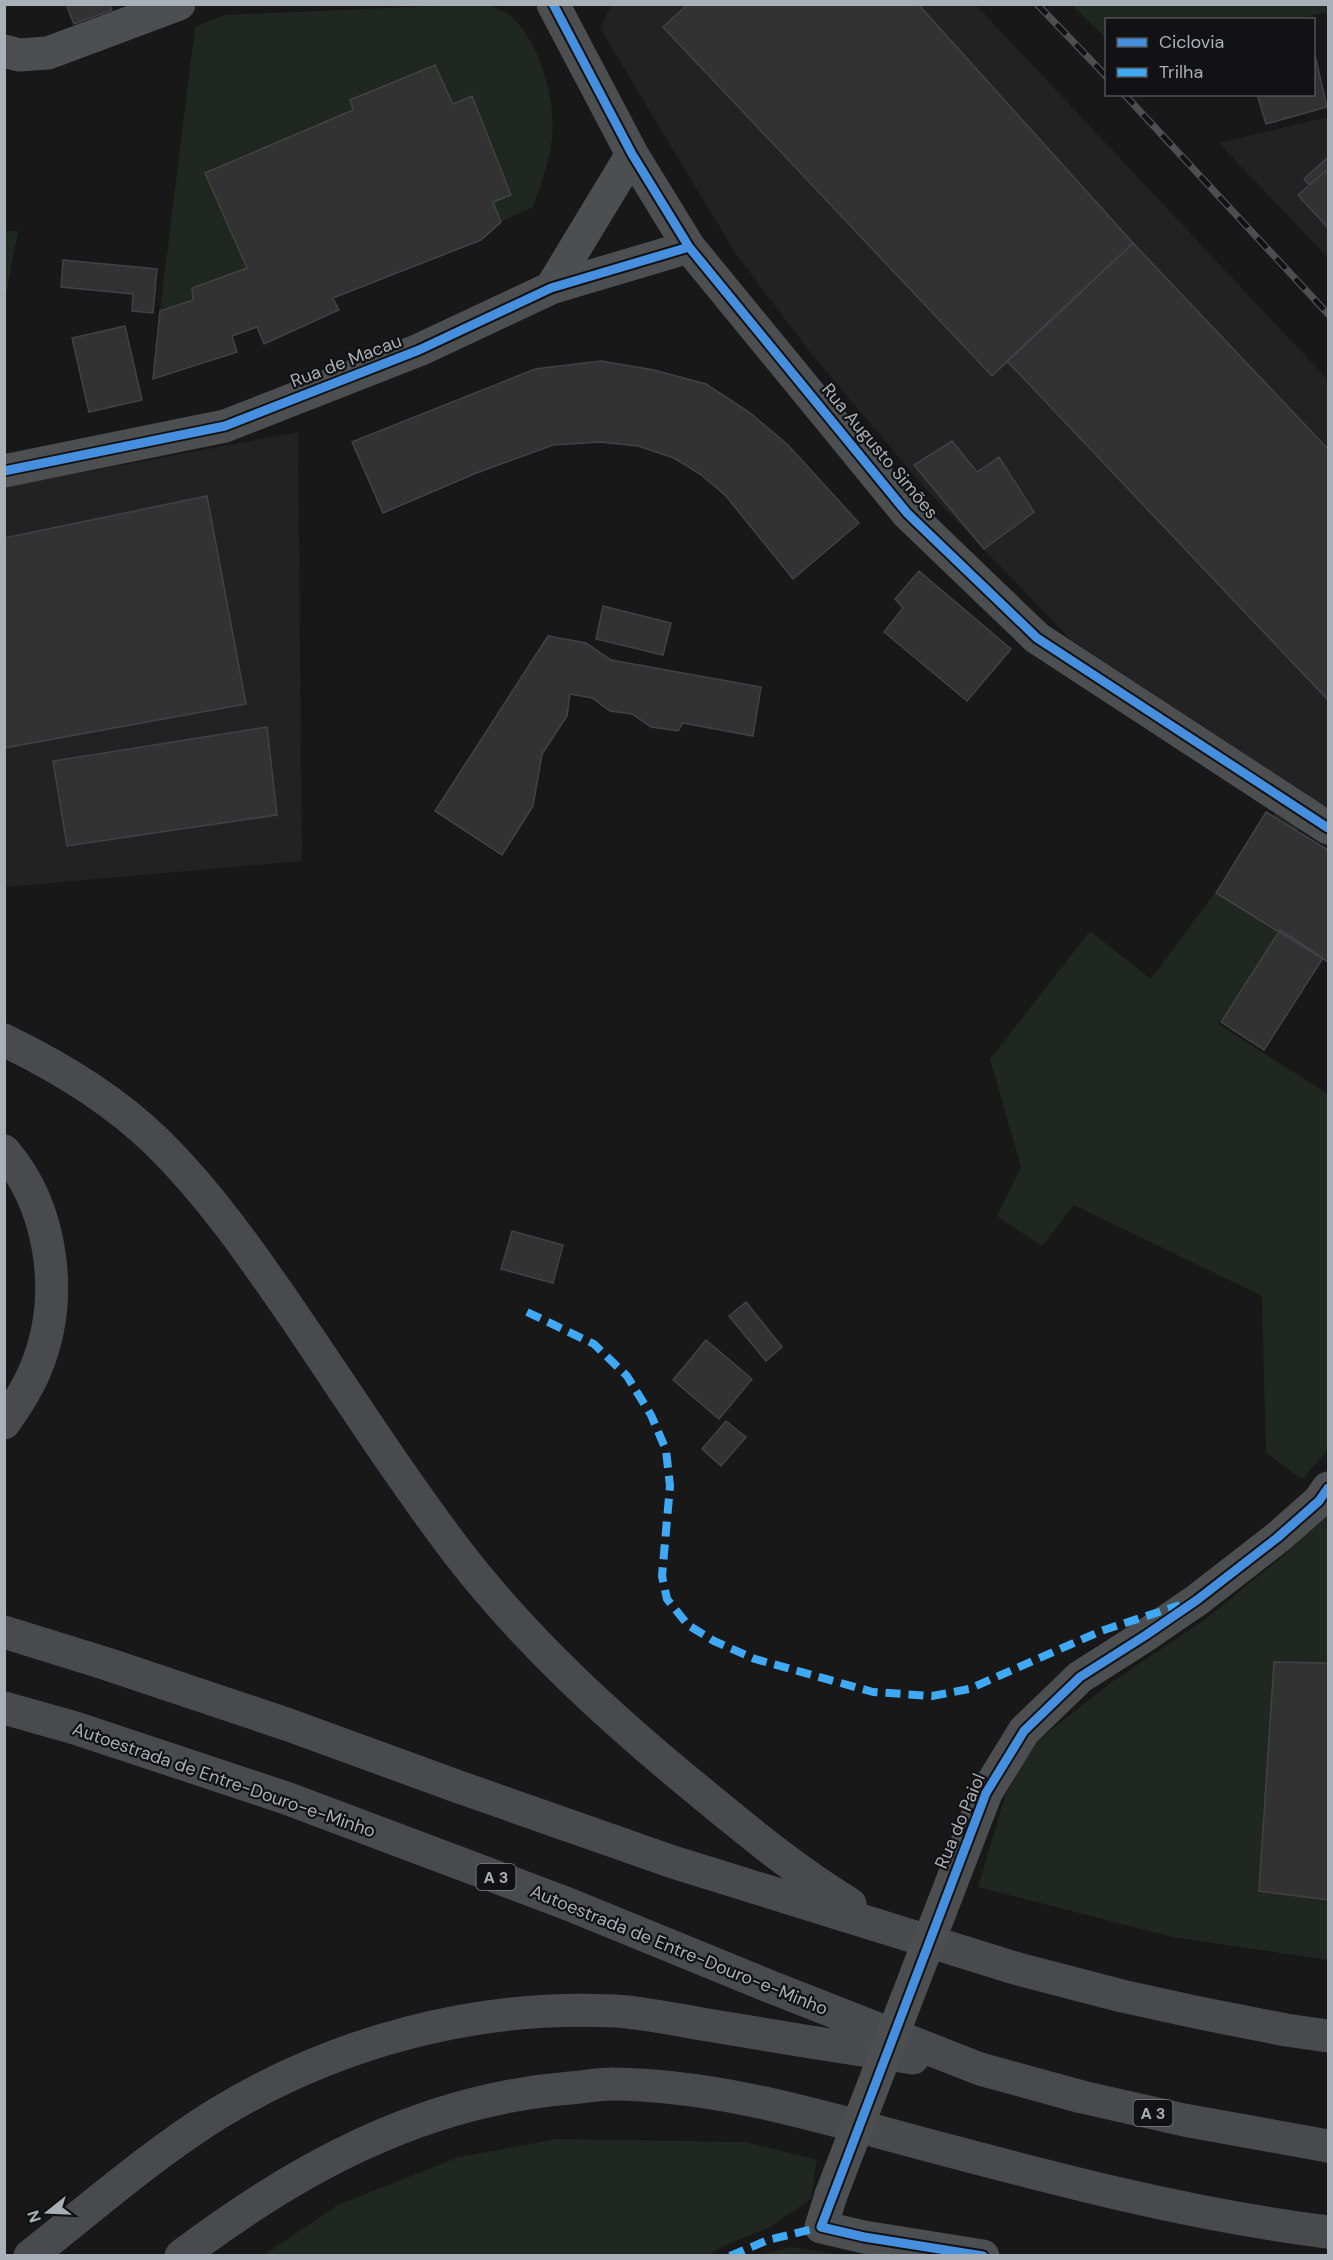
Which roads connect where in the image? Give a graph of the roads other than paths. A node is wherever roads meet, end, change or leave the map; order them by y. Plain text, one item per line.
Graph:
1 (179, 4) edge
2 (552, 4) edge
3 (4, 51) edge
4 (632, 154) junction
5 (689, 247) junction
6 (551, 288) junction
7 (4, 471) edge
8 (1329, 828) edge
9 (4, 1040) edge
10 (4, 1151) edge
11 (4, 1423) edge
12 (1329, 1488) edge
13 (4, 1632) edge
14 (4, 1708) edge
15 (887, 1928) junction
16 (1329, 2036) edge
17 (980, 2069) junction
18 (1329, 2146) edge
19 (1329, 2232) edge
20 (30, 2256) edge
21 (181, 2256) edge
22 (983, 2256) edge

1 - 3 street
2 - 4 street, Rua Augusto Simões
4 - 5 street, Rua Augusto Simões
4 - 6 street
5 - 6 street, Rua de Macau
5 - 8 street, Rua Augusto Simões
6 - 7 street, Rua de Macau
9 - 15 highway
10 - 11 highway
12 - 22 street, Rua do Paiol, bridge
13 - 15 highway
14 - 17 highway, Autoestrada de Entre-Douro-e-Minho / A 3
15 - 16 highway
17 - 18 highway, Autoestrada de Entre-Douro-e-Minho / A 3
17 - 20 highway
19 - 21 highway

